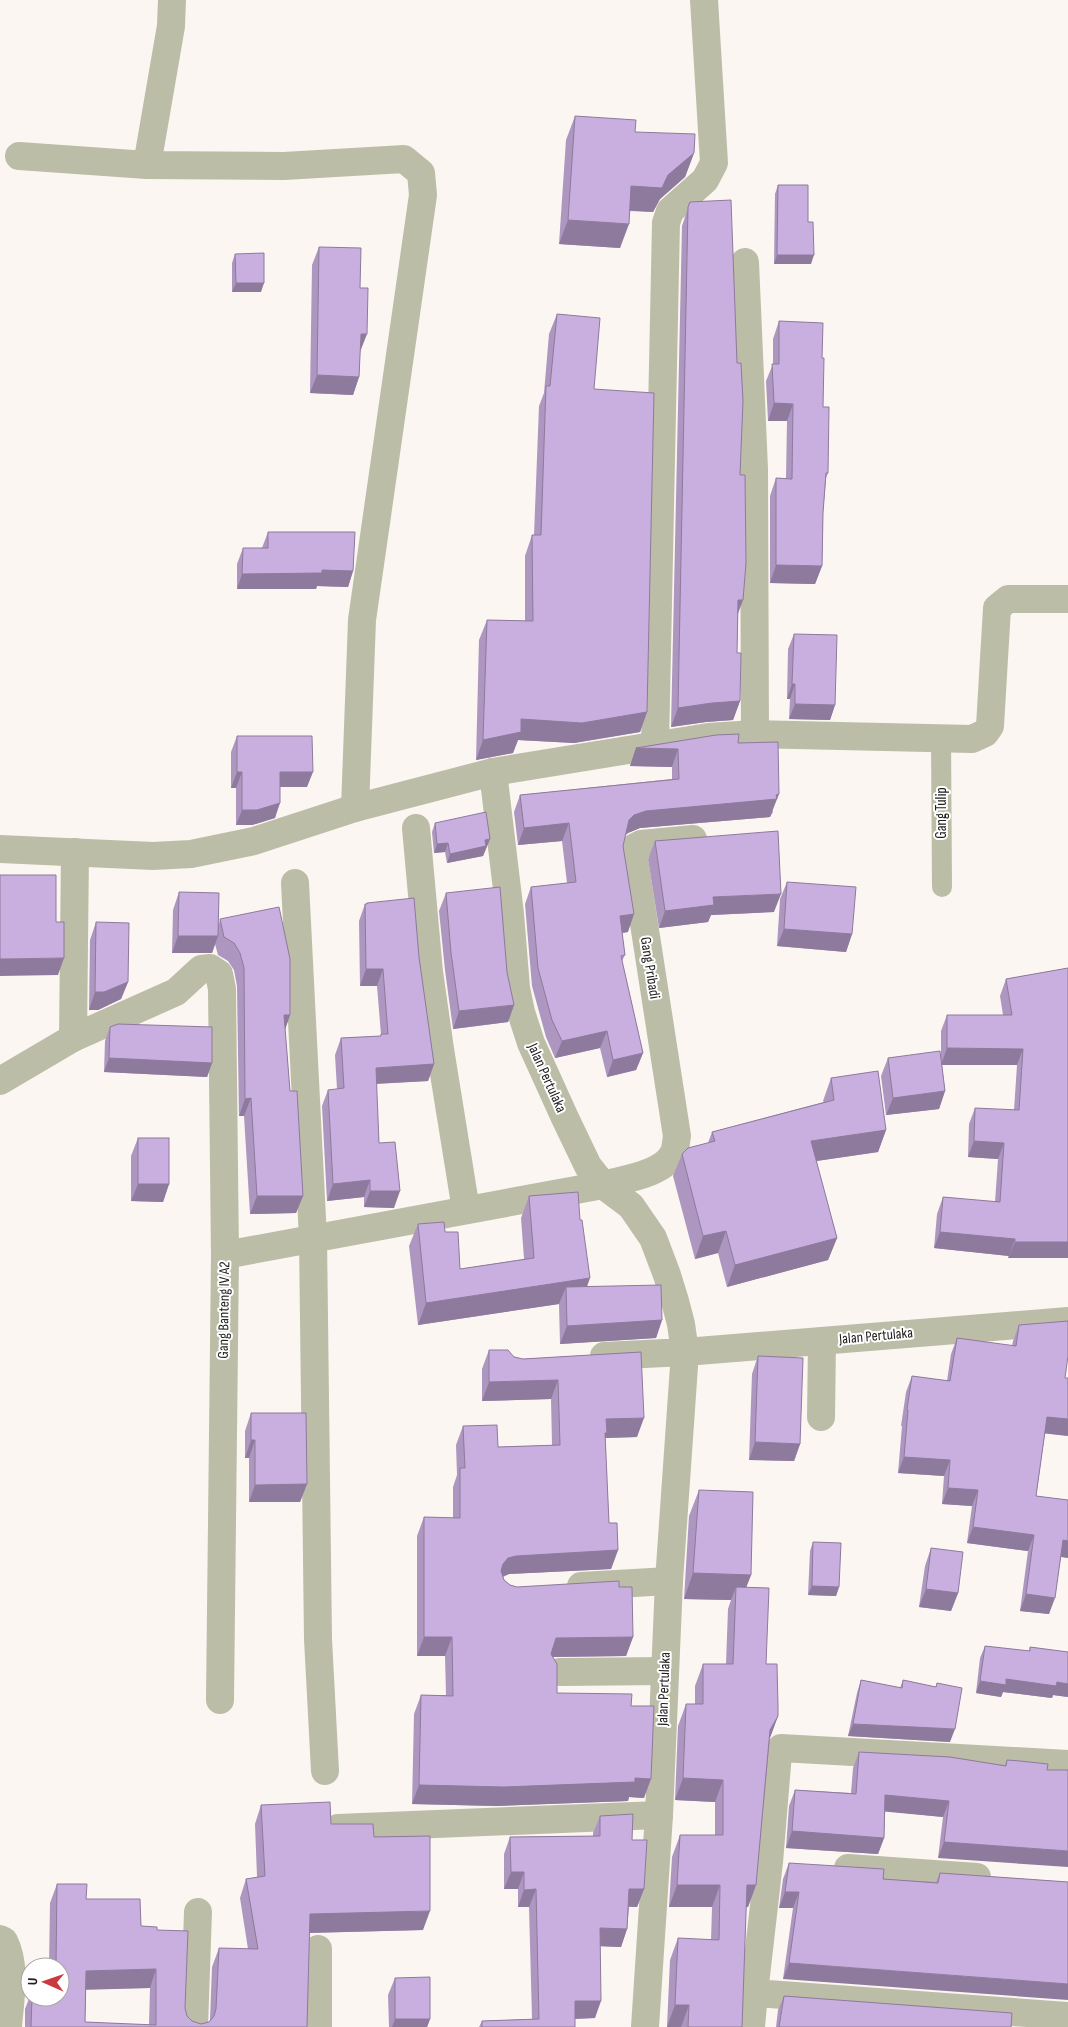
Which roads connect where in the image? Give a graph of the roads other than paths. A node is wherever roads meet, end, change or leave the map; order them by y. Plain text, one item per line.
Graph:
1 (172, 0) edge
2 (704, 0) edge
3 (18, 156) dead end
4 (147, 165) junction
5 (745, 262) dead end
6 (1068, 600) edge
7 (755, 734) junction
8 (941, 738) junction
9 (654, 745) junction
10 (493, 772) junction
11 (355, 808) junction
12 (416, 828) dead end
13 (720, 837) edge
14 (0, 849) edge
15 (75, 852) junction
16 (295, 883) dead end
17 (942, 887) dead end
18 (73, 1038) junction
19 (0, 1081) edge
20 (603, 1185) junction
21 (466, 1210) junction
22 (313, 1238) junction
23 (225, 1255) junction
24 (1068, 1320) edge
25 (822, 1340) junction
26 (685, 1352) junction
27 (575, 1358) edge
28 (821, 1417) dead end
29 (669, 1581) junction
30 (560, 1588) edge
31 (665, 1671) junction
32 (560, 1672) dead end
33 (220, 1700) dead end
34 (1068, 1764) edge
35 (325, 1771) dead end
36 (659, 1815) junction
37 (338, 1828) edge
38 (819, 1866) edge
39 (998, 1878) edge
40 (198, 1912) dead end
41 (0, 1939) edge
42 (318, 1949) dead end
43 (754, 1993) junction
44 (1068, 2016) edge
45 (8, 2027) edge
46 (194, 2027) edge
47 (318, 2027) edge
48 (645, 2027) edge
49 (751, 2027) edge

1 - 4 street
2 - 9 street
3 - 4 street
4 - 11 street
5 - 7 street
6 - 8 street
7 - 8 street
7 - 9 street
8 - 17 lane, Gang Tulip
9 - 10 street
10 - 11 street
10 - 20 street, Jalan Pertulaka
11 - 15 street
12 - 21 street
13 - 20 street, Gang Pribadi
14 - 15 street
15 - 18 street
16 - 22 street
18 - 19 street
18 - 23 street, Gang Banteng IV A2
20 - 21 street
20 - 26 street, Jalan Pertulaka
21 - 22 street
22 - 23 street
22 - 35 street
23 - 33 street, Gang Banteng IV A2
24 - 25 street, Jalan Pertulaka
25 - 26 street, Jalan Pertulaka
25 - 28 street
26 - 27 street
26 - 29 street, Jalan Pertulaka
29 - 30 street
29 - 31 street, Jalan Pertulaka
31 - 32 street
31 - 36 street, Jalan Pertulaka
34 - 43 street
36 - 37 street
36 - 48 street, Jalan Pertulaka
38 - 39 street
40 - 46 street
41 - 45 street
42 - 47 street
43 - 44 street
43 - 49 street

